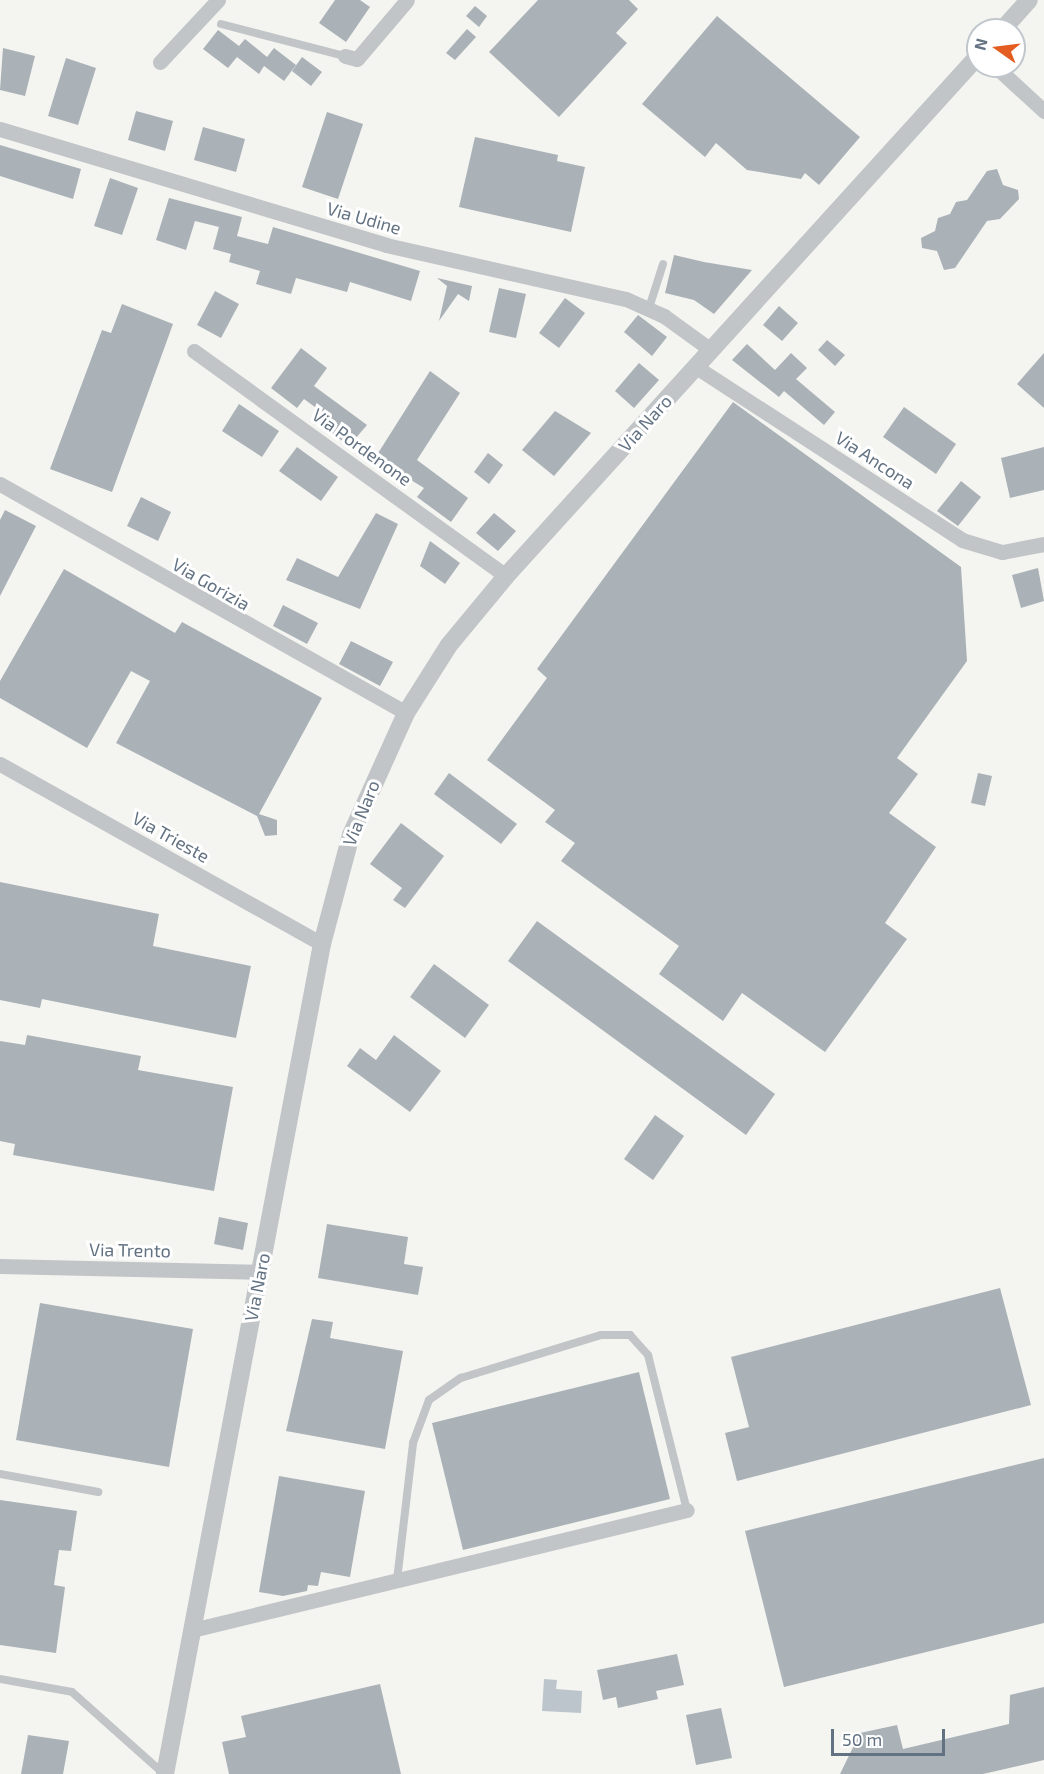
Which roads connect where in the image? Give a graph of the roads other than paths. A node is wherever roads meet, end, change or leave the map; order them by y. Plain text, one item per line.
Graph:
1 (218, 0) edge
2 (407, 0) edge
3 (1029, 0) edge
4 (1013, 18) edge
5 (220, 24) dead end
6 (345, 56) joint
7 (160, 62) dead end
8 (966, 69) edge
9 (1008, 78) edge
10 (1044, 111) edge
11 (0, 129) edge
12 (663, 264) dead end
13 (649, 308) junction
14 (711, 350) junction
15 (194, 351) dead end
16 (696, 367) junction
17 (0, 484) edge
18 (1044, 544) edge
19 (506, 576) junction
20 (406, 713) junction
21 (0, 764) edge
22 (322, 944) junction
23 (0, 1266) edge
24 (259, 1272) junction
25 (0, 1474) edge
26 (98, 1492) dead end
27 (687, 1510) joint
28 (397, 1581) junction
29 (192, 1630) junction
30 (0, 1679) edge
31 (165, 1774) edge

1 - 7 street
2 - 6 street
3 - 4 street
5 - 6 lane
8 - 14 street, Via Naro
9 - 10 street
11 - 13 street, Via Udine
12 - 13 lane
13 - 14 street, Via Udine
14 - 16 street, Via Naro
15 - 19 street, Via Pordenone
16 - 18 street, Via Ancona
16 - 19 street, Via Naro
17 - 20 street, Via Gorizia
19 - 20 street, Via Naro
20 - 22 street, Via Naro
21 - 22 street, Via Trieste
22 - 24 street, Via Naro
23 - 24 street, Via Trento
24 - 29 street, Via Naro
25 - 26 lane
27 - 28 street
27 - 28 lane
28 - 29 street
29 - 31 street, Via Naro
30 - 31 lane

